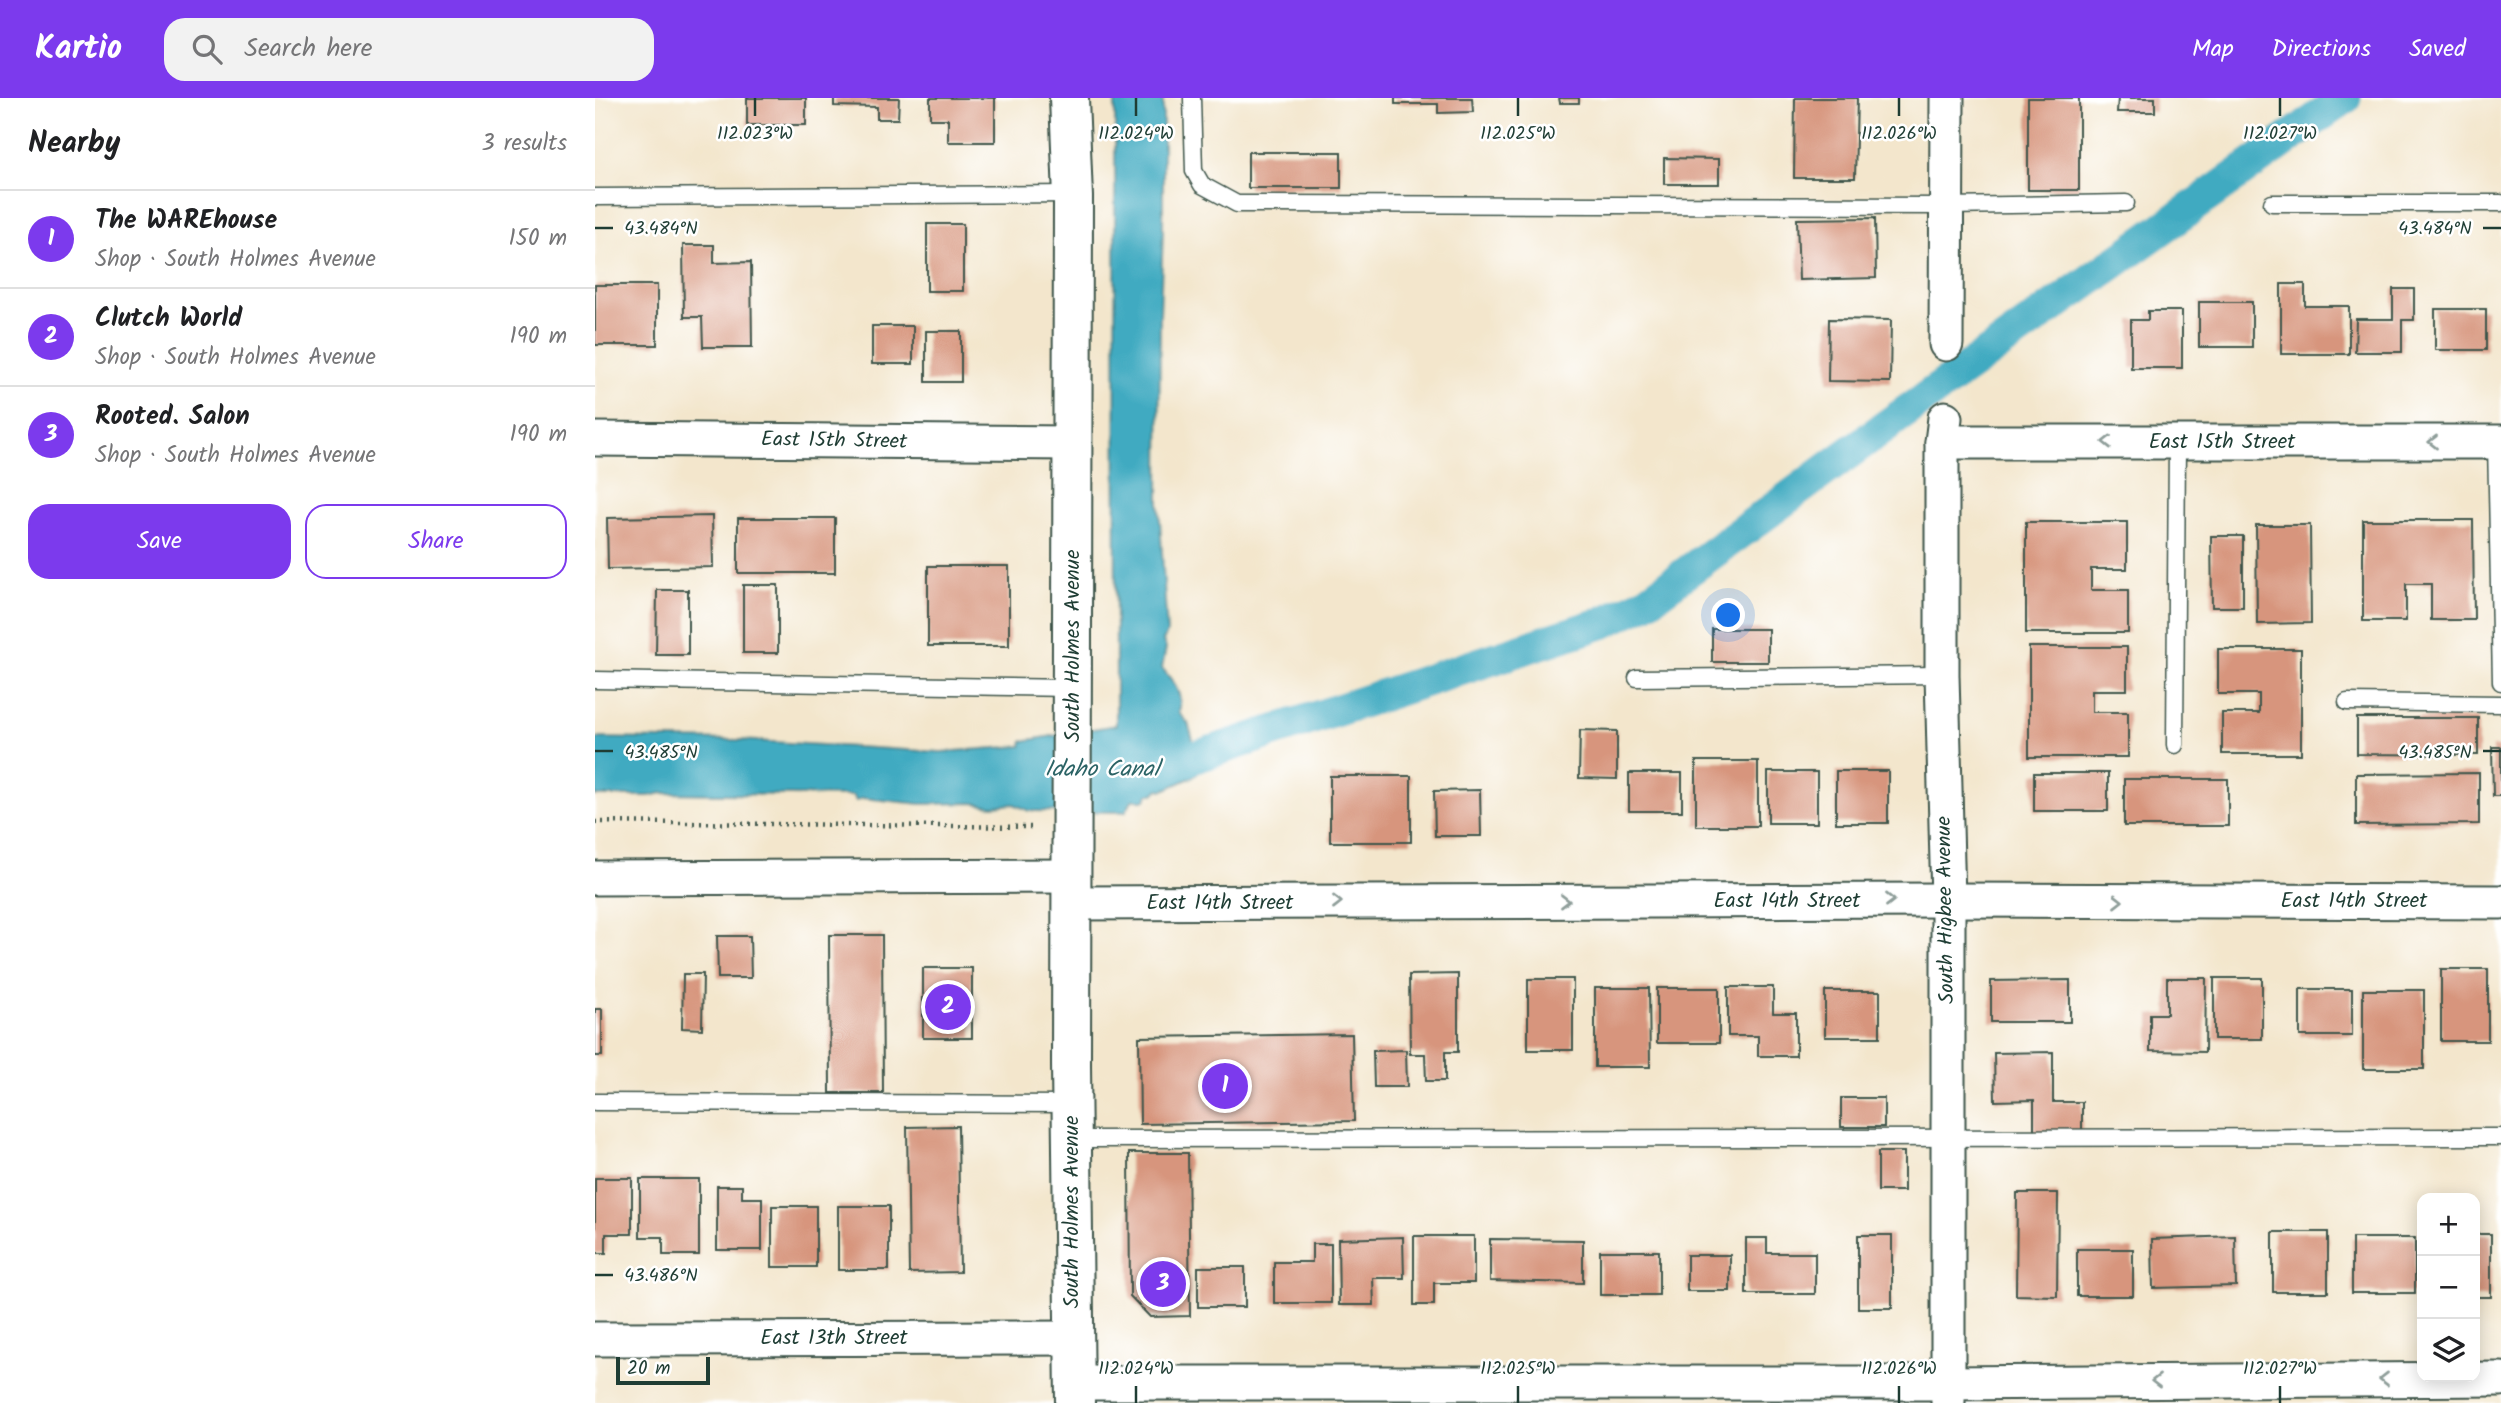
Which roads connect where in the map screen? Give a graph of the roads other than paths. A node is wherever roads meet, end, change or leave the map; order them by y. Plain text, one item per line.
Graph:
1 (1069, 98) edge
2 (1192, 98) edge
3 (1947, 98) edge
4 (1073, 194) junction
5 (595, 198) edge
6 (2126, 202) dead end
7 (2271, 202) dead end
8 (2501, 202) edge
9 (1947, 206) junction
10 (1946, 344) dead end
11 (1944, 430) joint
12 (595, 439) edge
13 (2176, 442) junction
14 (2498, 442) edge
15 (1073, 443) junction
16 (1942, 675) junction
17 (1637, 678) dead end
18 (595, 680) edge
19 (2501, 682) edge
20 (1073, 688) junction
21 (2347, 702) dead end
22 (2501, 704) edge
23 (2175, 745) dead end
24 (595, 878) edge
25 (1073, 890) junction
26 (1948, 900) junction
27 (2501, 902) edge
28 (595, 1102) edge
29 (1071, 1122) junction
30 (2501, 1137) edge
31 (1948, 1139) junction
32 (1073, 1338) junction
33 (595, 1339) edge
34 (2501, 1379) edge
35 (1075, 1393) edge
36 (1948, 1393) edge

1 - 4 main road, South Holmes Avenue
2 - 9 lane
3 - 9 street
4 - 5 lane
4 - 15 main road, South Holmes Avenue
6 - 9 lane
7 - 8 lane
9 - 10 street
13 -> 11 street, East 15th Street
11 - 16 street, South Higbee Avenue
12 - 15 street, East 15th Street
14 -> 13 street, East 15th Street
13 - 23 lane
14 - 19 lane
15 - 20 main road, South Holmes Avenue
16 - 17 lane
16 - 26 street, South Higbee Avenue
18 - 20 lane
20 - 25 main road, South Holmes Avenue
21 - 22 lane
24 - 25 street, East 14th Street
25 -> 26 street, East 14th Street
25 - 29 main road, South Holmes Avenue
26 -> 27 street, East 14th Street
26 - 31 street, South Higbee Avenue
28 - 29 lane
29 - 31 lane
29 - 32 main road, South Holmes Avenue
30 - 31 lane
31 - 36 street, South Higbee Avenue
32 - 33 street, East 13th Street
32 - 35 main road, South Holmes Avenue
34 -> 36 street
35 - 36 street

